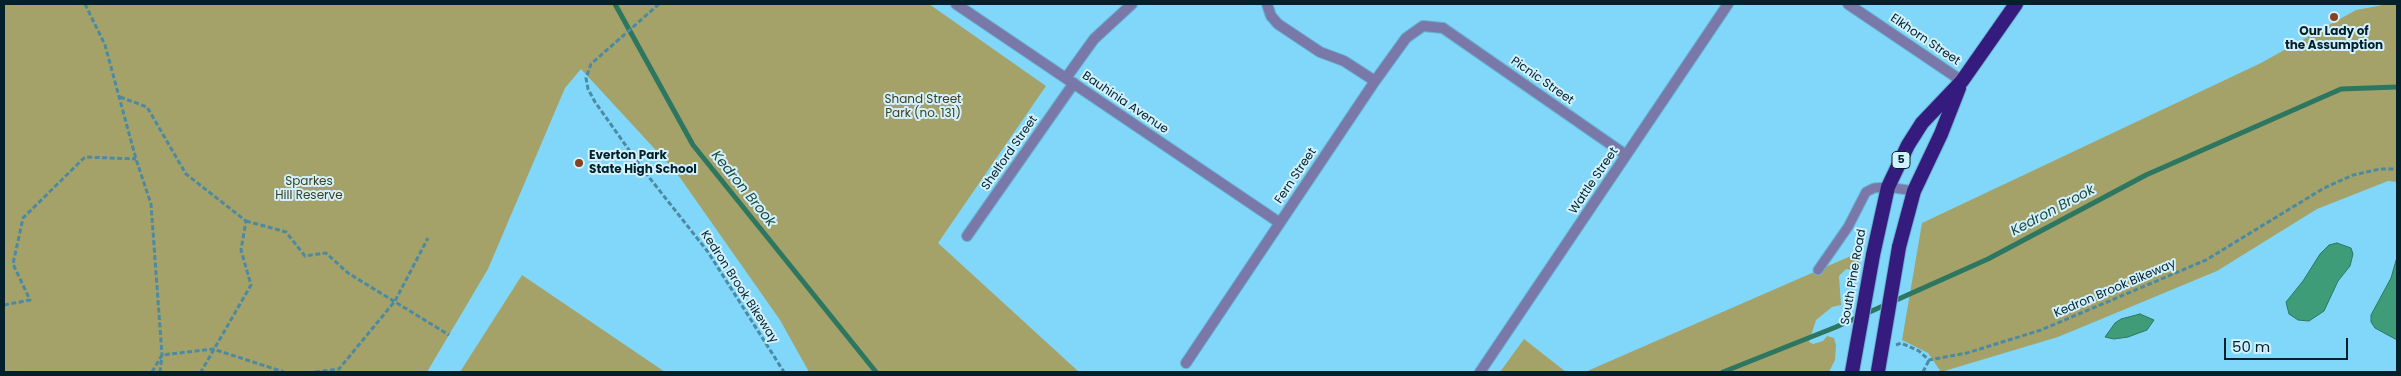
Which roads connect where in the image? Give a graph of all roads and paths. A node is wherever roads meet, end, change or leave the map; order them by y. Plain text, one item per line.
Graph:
1 (85, 4) edge
2 (659, 4) edge
3 (956, 4) edge
4 (1132, 4) edge
5 (1267, 4) edge
6 (1728, 4) edge
7 (1848, 4) edge
8 (2016, 4) edge
9 (1443, 28) joint
10 (1070, 80) junction
11 (1375, 80) junction
12 (1962, 81) junction
13 (119, 97) junction
14 (1626, 155) junction
15 (136, 159) junction
16 (2397, 169) edge
17 (1888, 187) junction
18 (1914, 191) junction
19 (246, 221) junction
20 (1280, 223) junction
21 (967, 236) dead end
22 (428, 238) dead end
23 (1818, 270) dead end
24 (395, 301) junction
25 (4, 305) edge
26 (449, 335) dead end
27 (1892, 346) dead end
28 (213, 349) junction
29 (162, 355) junction
30 (1929, 360) junction
31 (1186, 363) dead end
32 (152, 372) edge
33 (160, 372) edge
34 (201, 372) edge
35 (284, 372) edge
36 (315, 372) edge
37 (784, 372) edge
38 (1480, 372) edge
39 (1852, 372) edge
40 (1878, 372) edge
41 (1923, 372) edge

1 - 13 path
2 - 37 path, Kedron Brook Bikeway
3 - 10 street, Bauhinia Avenue
4 - 10 street, Shelford Street
5 - 11 street
6 - 14 street, Wattle Street
7 - 12 street, Elkhorn Street
8 - 12 highway, South Pine Road / 5
9 - 11 street, Fern Street
9 - 14 street, Picnic Street
10 - 20 street, Bauhinia Avenue
10 - 21 street, Shelford Street
11 - 20 street, Fern Street
12 - 17 highway, South Pine Road / 5
12 - 18 highway, South Pine Road / 5
13 - 15 path
13 - 19 path
14 - 38 street, Wattle Street
15 - 25 path
15 - 29 path
16 - 30 path, Kedron Brook Bikeway
17 - 18 lane, South Pine Road
17 - 23 lane, South Pine Road
17 - 39 highway, South Pine Road / 5, bridge
18 - 40 highway, South Pine Road / 5, bridge
19 - 24 path
19 - 28 path
20 - 31 street, Fern Street
22 - 24 path
24 - 26 path
24 - 36 path
27 - 30 path
28 - 29 path
28 - 34 path
28 - 35 path
29 - 32 path
29 - 33 path
30 - 41 path

